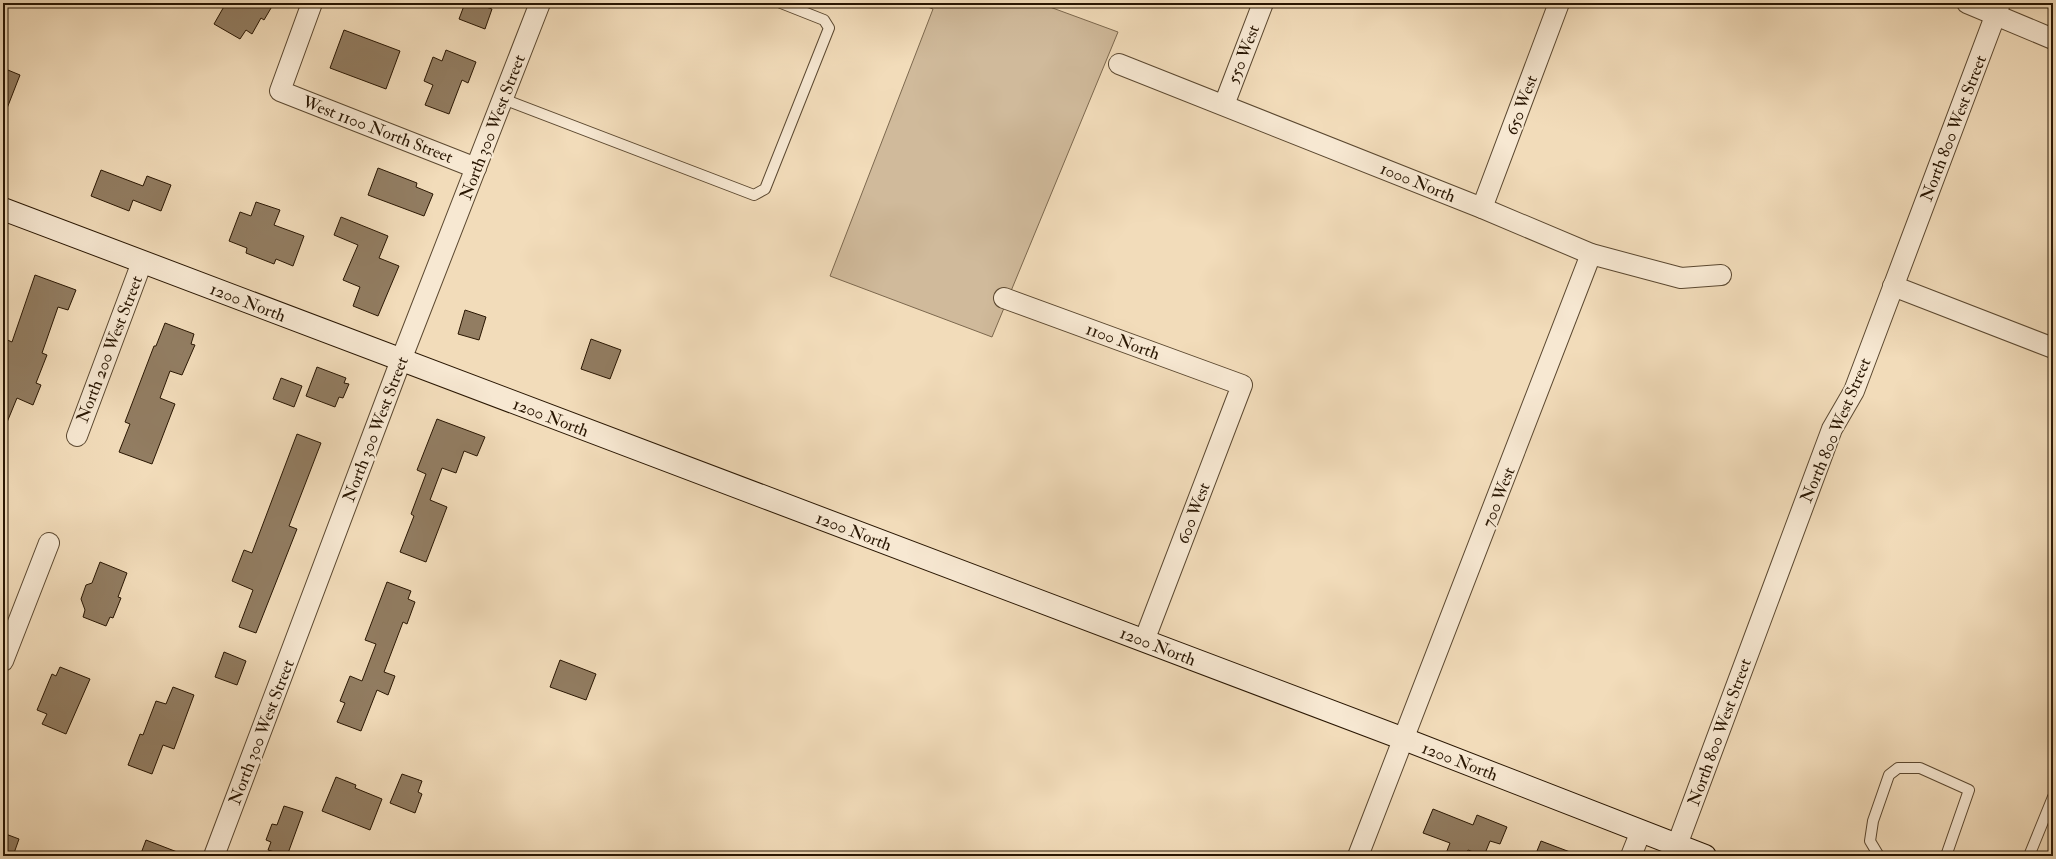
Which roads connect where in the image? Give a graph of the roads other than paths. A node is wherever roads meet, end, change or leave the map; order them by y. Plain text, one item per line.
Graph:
1 (312, 3) edge
2 (540, 3) edge
3 (781, 3) edge
4 (1263, 3) edge
5 (1559, 3) edge
6 (1967, 3) edge
7 (1998, 9) edge
8 (2053, 39) edge
9 (1119, 64) dead end
10 (503, 99) junction
11 (1224, 105) junction
12 (476, 168) junction
13 (1482, 208) junction
14 (3, 209) edge
15 (1591, 254) junction
16 (142, 262) junction
17 (1721, 275) dead end
18 (1893, 286) junction
19 (1004, 298) dead end
20 (2053, 348) edge
21 (401, 360) junction
22 (1242, 385) joint
23 (77, 436) dead end
24 (49, 543) dead end
25 (1144, 641) junction
26 (3, 661) edge
27 (1404, 739) junction
28 (2053, 798) edge
29 (1640, 831) junction
30 (1677, 845) junction
31 (214, 856) edge
32 (1358, 856) edge
33 (1631, 856) edge
34 (1705, 856) edge
35 (1879, 856) edge
36 (1946, 856) edge
37 (2028, 856) edge

1 - 12 street, West 1100 North Street
2 - 10 street, North 300 West Street
3 - 10 lane
4 - 11 street, 550 West
5 - 13 street, 650 West
6 - 7 street
7 - 8 street
7 - 18 street, North 800 West Street
9 - 11 street, 1000 North
10 - 12 street, North 300 West Street
11 - 13 street, 1000 North
12 - 21 street, North 300 West Street
13 - 15 street, 1000 North
14 - 16 street, 1200 North
15 - 17 street, 1000 North
15 - 27 street, 700 West
16 - 21 street, 1200 North
16 - 23 street, North 200 West Street
18 - 20 street
18 - 30 street, North 800 West Street
19 - 22 street, 1100 North
21 - 25 street, 1200 North
21 - 31 street, North 300 West Street
22 - 25 street, 600 West
24 - 26 street
25 - 27 street, 1200 North
27 - 29 street, 1200 North
27 - 32 street, 700 West
28 - 37 lane
29 - 30 street, 1200 North
29 - 33 street
30 - 34 street, 1200 North
35 - 36 lane

